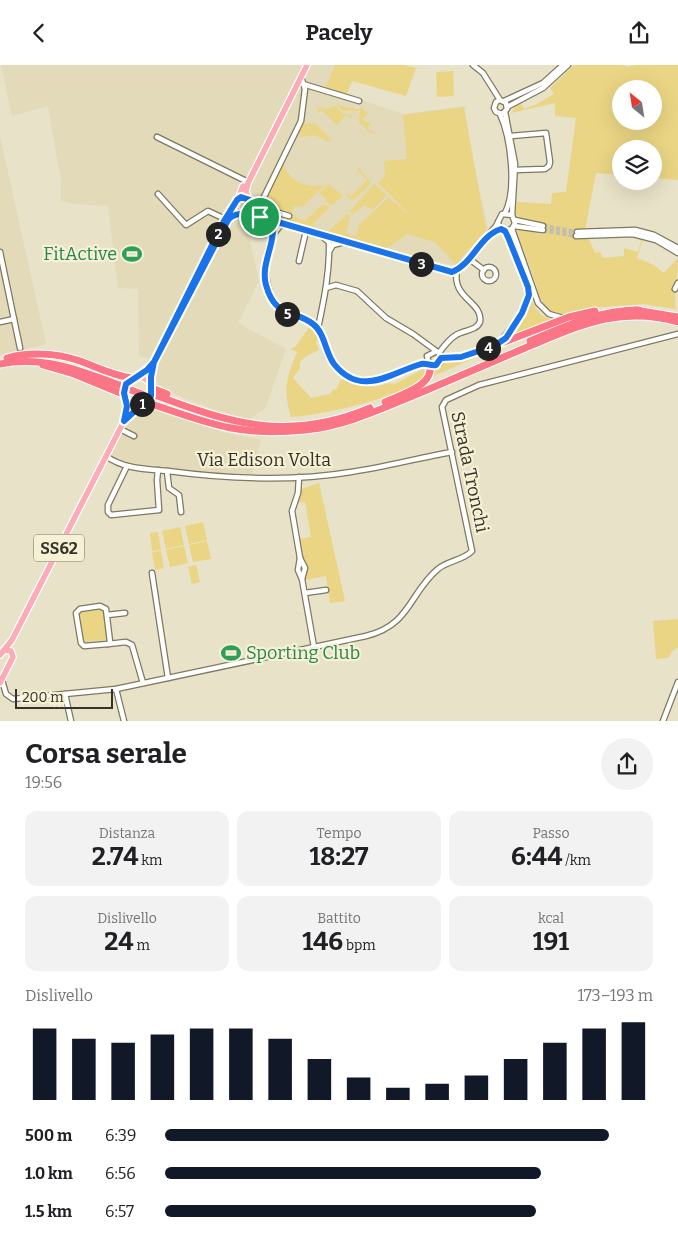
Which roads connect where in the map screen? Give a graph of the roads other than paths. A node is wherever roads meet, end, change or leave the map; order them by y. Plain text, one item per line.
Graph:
1 (303, 65) edge
2 (307, 65) edge
3 (473, 65) edge
4 (563, 65) edge
5 (568, 65) edge
6 (481, 67) edge
7 (301, 88) junction
8 (288, 98) junction
9 (359, 101) dead end
10 (500, 101) junction
11 (504, 111) junction
12 (511, 136) junction
13 (157, 137) dead end
14 (263, 148) junction
15 (514, 170) junction
16 (247, 181) junction
17 (158, 194) dead end
18 (237, 201) junction
19 (250, 202) junction
20 (244, 213) junction
21 (504, 213) junction
22 (289, 216) dead end
23 (260, 217) junction
24 (514, 218) junction
25 (225, 219) junction
26 (272, 221) junction
27 (498, 222) junction
28 (286, 225) junction
29 (513, 227) junction
30 (503, 230) junction
31 (306, 231) junction
32 (491, 232) junction
33 (274, 234) junction
34 (321, 235) junction
35 (215, 242) junction
36 (345, 242) junction
37 (678, 248) edge
38 (329, 251) junction
39 (0, 252) edge
40 (678, 253) edge
41 (468, 258) junction
42 (299, 261) dead end
43 (457, 270) junction
44 (484, 270) dead end
45 (327, 280) junction
46 (678, 283) edge
47 (332, 285) junction
48 (326, 288) junction
49 (676, 289) dead end
50 (639, 310) junction
51 (320, 317) junction
52 (569, 317) junction
53 (678, 317) edge
54 (14, 319) junction
55 (0, 322) edge
56 (311, 322) junction
57 (678, 322) edge
58 (318, 328) junction
59 (678, 334) edge
60 (424, 342) junction
61 (494, 346) junction
62 (20, 348) dead end
63 (438, 355) junction
64 (4, 361) edge
65 (429, 361) junction
66 (154, 362) junction
67 (135, 377) junction
68 (122, 384) tunnel mouth
69 (129, 392) junction
70 (149, 395) junction
71 (385, 402) junction
72 (124, 421) junction
73 (120, 429) junction
74 (134, 436) dead end
75 (452, 452) junction
76 (106, 456) junction
77 (127, 465) junction
78 (158, 470) junction
79 (167, 471) junction
80 (299, 477) junction
81 (181, 512) dead end
82 (152, 573) dead end
83 (326, 590) dead end
84 (305, 593) junction
85 (125, 613) dead end
86 (107, 615) junction
87 (111, 639) junction
88 (12, 640) junction
89 (118, 643) junction
90 (108, 645) junction
91 (314, 647) junction
92 (1, 652) edge
93 (13, 656) junction
94 (168, 678) junction
95 (1, 681) edge
96 (143, 683) junction
97 (677, 685) edge
98 (2, 689) edge
99 (116, 689) junction
100 (64, 694) junction
101 (71, 721) edge
102 (124, 721) edge
103 (663, 721) edge

1 - 7 main road
2 - 7 main road
3 - 6 street
4 - 10 street
5 - 11 street
6 - 10 street
7 - 8 main road
7 - 8 main road
7 - 9 street
7 - 22 street
8 - 14 main road
8 - 14 main road
10 - 11 street
10 - 11 street
11 - 12 street
11 - 21 street
12 - 15 street
12 - 15 street
13 - 16 street
14 - 16 main road
15 - 24 street
16 - 18 main road
16 - 19 main road
17 - 25 street
18 - 19 main road
18 - 20 main road
18 - 25 main road
19 - 20 main road
19 - 23 street
20 - 23 street
20 - 35 main road
21 - 24 street
21 - 27 street
23 - 26 street
24 - 29 street
24 - 29 street
25 - 35 main road
26 - 28 street
26 - 33 street
27 - 30 street
27 - 32 street
28 - 31 street
28 - 33 street
29 - 30 street
29 - 52 street
30 - 32 street
30 - 61 street
31 - 34 street
31 - 42 street
32 - 41 street
33 - 56 street
34 - 36 street
34 - 38 street
35 - 66 main road
36 - 38 street
36 - 43 street
37 - 40 street
38 - 45 street
39 - 54 street
41 - 43 street
41 - 44 street
43 - 63 street
45 - 47 street
45 - 48 street
46 - 49 street
47 - 48 street
47 - 60 street
48 - 51 street
50 - 52 highway
50 - 53 highway
50 - 71 highway
51 - 56 street
51 - 58 street
52 - 61 highway
54 - 55 street
54 - 62 street
56 - 58 street
57 - 70 highway
58 - 65 street
59 - 75 street, Strada Tronchi
60 - 63 street
60 - 65 street
61 - 63 street
63 - 65 street
63 - 65 street
64 - 67 highway
64 - 68 highway
64 - 69 highway
65 - 71 highway
66 - 67 main road
66 - 70 main road
67 - 69 main road
67 - 70 main road
69 - 70 highway
69 - 70 main road
69 - 72 main road
70 - 71 highway
70 - 72 main road
72 - 73 main road, SS62
73 - 74 street
73 - 76 main road, SS62
75 - 80 street, Via Edison Volta
75 - 91 street, Strada Tronchi
76 - 77 street, Via Edison Volta
76 - 88 main road, SS62
77 - 78 street, Via Edison Volta
77 - 78 street
78 - 79 street, Via Edison Volta
79 - 80 street, Via Edison Volta
79 - 81 street
80 - 84 street
82 - 94 street
83 - 84 street
84 - 91 street
85 - 86 street
86 - 87 street
86 - 90 street
87 - 89 street
87 - 90 street
88 - 92 main road, SS62
88 - 93 main road
89 - 90 street
89 - 96 street
91 - 94 street, Strada Tronchi
92 - 93 main road, SS62
93 - 95 main road
94 - 96 street, Strada Tronchi
95 - 98 street, Strada Tronchi
96 - 99 street, Strada Tronchi
97 - 103 street
98 - 100 street, Strada Tronchi
99 - 100 street, Strada Tronchi
99 - 102 street
100 - 101 street

